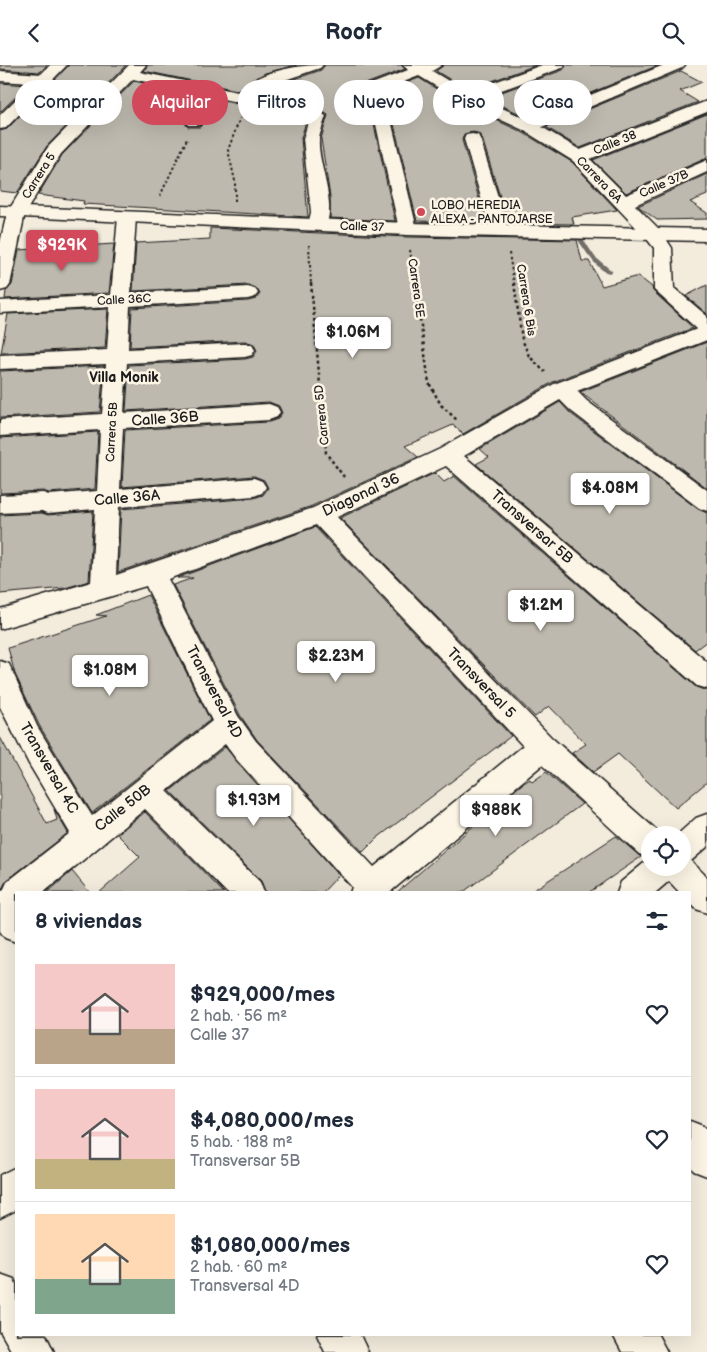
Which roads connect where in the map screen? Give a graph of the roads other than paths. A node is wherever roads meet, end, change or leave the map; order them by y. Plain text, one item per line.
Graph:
1 (59, 65) edge
2 (557, 65) edge
3 (677, 65) edge
4 (305, 66) edge
5 (422, 67) edge
6 (134, 69) edge
7 (0, 76) edge
8 (45, 79) junction
9 (170, 80) edge
10 (392, 80) edge
11 (440, 80) edge
12 (504, 84) edge
13 (228, 96) edge
14 (707, 106) edge
15 (504, 115) edge
16 (0, 124) edge
17 (193, 125) edge
18 (315, 125) edge
19 (384, 125) edge
20 (529, 126) junction
21 (191, 128) road end
22 (472, 139) dead end
23 (579, 157) junction
24 (707, 165) edge
25 (622, 203) junction
26 (5, 214) edge
27 (138, 218) junction
28 (317, 225) junction
29 (408, 229) junction
30 (500, 232) junction
31 (654, 235) junction
32 (707, 235) edge
33 (0, 285) edge
34 (248, 293) dead end
35 (121, 300) junction
36 (0, 307) edge
37 (707, 327) edge
38 (707, 333) edge
39 (245, 350) dead end
40 (117, 358) junction
41 (0, 362) edge
42 (562, 389) junction
43 (269, 412) dead end
44 (112, 422) junction
45 (0, 428) edge
46 (448, 455) junction
47 (254, 487) dead end
48 (109, 500) junction
49 (707, 503) edge
50 (0, 504) edge
51 (321, 514) junction
52 (153, 574) junction
53 (103, 587) junction
54 (0, 619) edge
55 (0, 672) edge
56 (707, 679) edge
57 (228, 725) junction
58 (542, 747) junction
59 (146, 790) junction
60 (707, 828) edge
61 (87, 835) junction
62 (641, 836) edge
63 (691, 842) edge
64 (652, 876) edge
65 (685, 876) edge
66 (368, 890) edge
67 (25, 891) edge
68 (247, 891) edge
69 (634, 891) edge
70 (707, 898) edge
71 (691, 1140) edge
72 (707, 1157) edge
73 (15, 1186) edge
74 (0, 1200) edge
75 (0, 1293) edge
76 (15, 1319) edge
77 (25, 1336) edge
78 (338, 1336) edge
79 (634, 1336) edge
80 (34, 1352) edge
81 (348, 1352) edge
82 (647, 1352) edge

1 - 8 street
2 - 12 street
3 - 20 street
4 - 13 street
5 - 10 street
5 - 11 street, Carrera 6A
6 - 9 street
6 - 26 street, Carrera 5
7 - 8 street
8 - 16 street
14 - 23 street, Calle 38
15 - 20 street, Carrera 6A
17 - 21 street
18 - 28 street
19 - 29 street
20 - 23 street, Carrera 6A
22 - 30 street
23 - 25 street, Carrera 6A
24 - 25 street, Calle 37B
25 - 31 street, Carrera 6A
26 - 27 street, Calle 37
26 - 33 street, Carrera 5
27 - 28 street, Calle 37
27 - 35 street, Carrera 5B
28 - 29 street, Calle 37
29 - 30 street, Calle 37
30 - 31 street, Calle 37
31 - 32 street, Calle 37
31 - 37 street, Carrera 6A
34 - 35 street, Calle 36C
35 - 36 street, Calle 36C
35 - 40 street, Carrera 5B
38 - 42 street, Diagonal 36
39 - 40 street
40 - 41 street
40 - 44 street, Carrera 5B
42 - 46 street, Diagonal 36
42 - 49 street
43 - 44 street, Calle 36B
44 - 45 street, Calle 36B
44 - 48 street, Carrera 5B
46 - 51 street, Diagonal 36
46 - 56 street, Transversar 5B
47 - 48 street, Calle 36A
48 - 50 street, Calle 36A
48 - 53 street, Carrera 5B
51 - 52 street, Diagonal 36
51 - 58 street, Transversal 5
52 - 53 street, Diagonal 36
52 - 57 street, Transversal 4D
53 - 54 street, Diagonal 36
55 - 61 street, Transversal 4C
57 - 59 street, Calle 50B
57 - 66 street, Transversal 4D
58 - 62 street, Transversal 5
58 - 66 street
59 - 61 street, Calle 50B
59 - 68 street
60 - 63 street
61 - 67 street, Calle 50B
64 - 69 street
65 - 70 street
71 - 72 street
73 - 74 street
75 - 76 street
77 - 80 street
78 - 81 street
79 - 82 street

